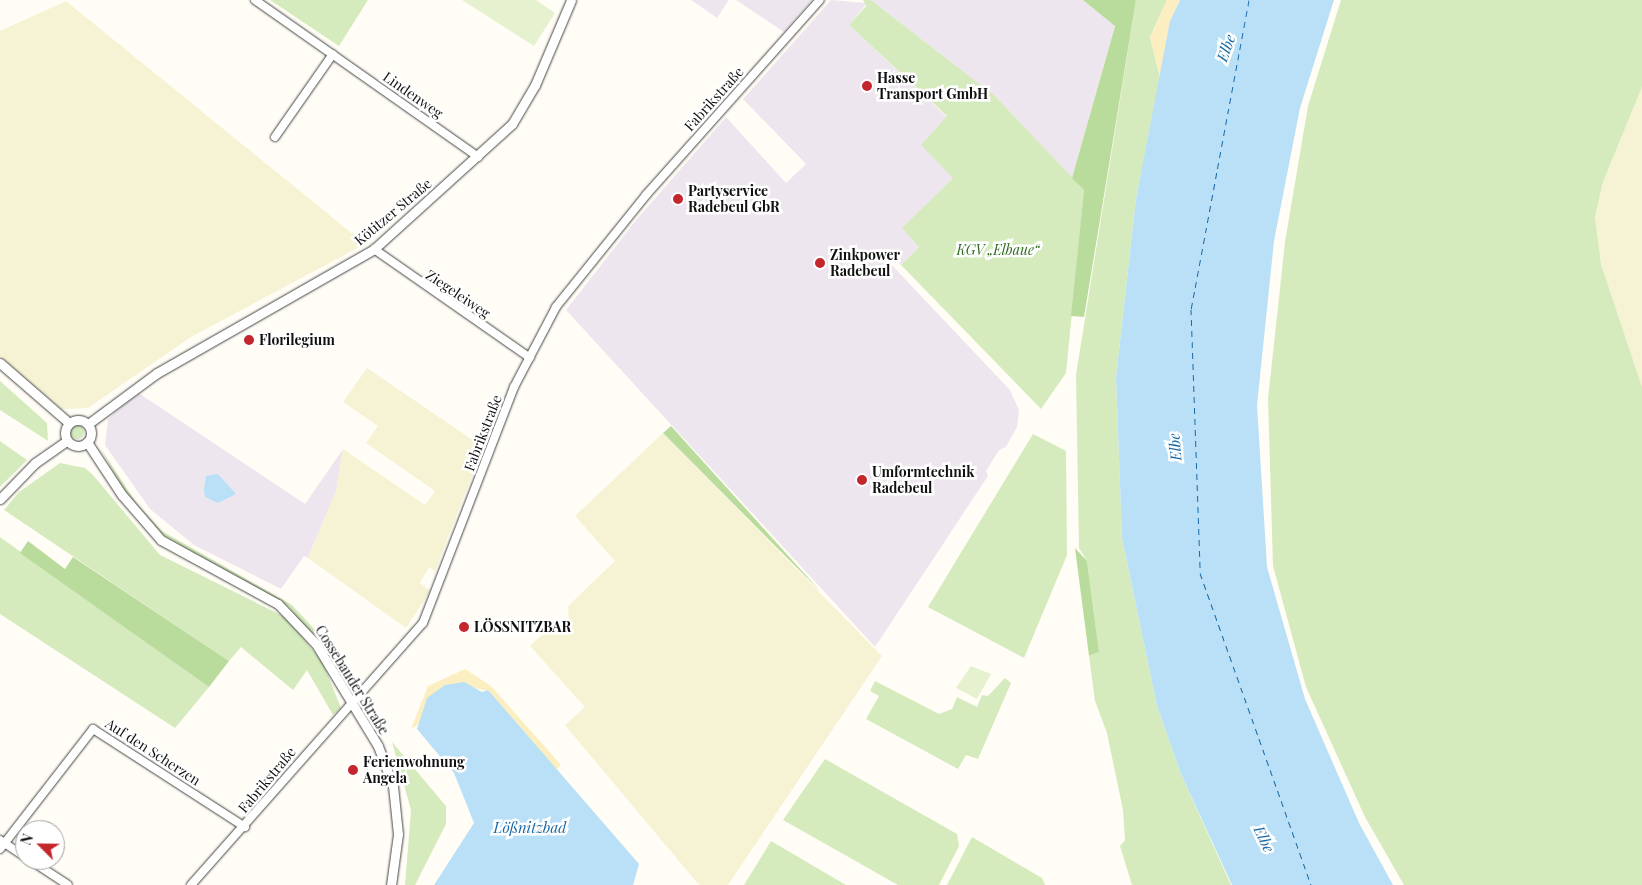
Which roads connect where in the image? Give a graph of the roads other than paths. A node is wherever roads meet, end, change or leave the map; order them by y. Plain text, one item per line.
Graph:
1 (255, 0) edge
2 (571, 0) edge
3 (820, 0) edge
4 (333, 54) junction
5 (275, 137) dead end
6 (478, 156) junction
7 (374, 249) junction
8 (530, 358) junction
9 (0, 364) edge
10 (69, 423) junction
11 (88, 424) junction
12 (67, 441) junction
13 (87, 442) junction
14 (0, 499) edge
15 (353, 704) junction
16 (245, 827) junction
17 (2, 844) edge
18 (15, 851) edge
19 (45, 870) edge
20 (68, 885) edge
21 (191, 885) edge
22 (391, 885) edge

1 - 4 street, Lindenweg
2 - 6 street, Kötitzer Straße
3 - 8 street, Fabrikstraße
4 - 5 street
4 - 6 street, Lindenweg
6 - 7 street, Kötitzer Straße
7 - 8 street, Ziegeleiweg
7 - 11 street, Kötitzer Straße
8 - 15 street, Fabrikstraße
9 - 10 street
10 - 11 street
10 - 12 street
11 - 13 street
12 - 13 street
12 - 14 street
13 - 15 street, Cossebauder Straße
15 - 16 street, Fabrikstraße
15 - 22 street, Cossebauder Straße
16 - 17 street, Auf den Scherzen
16 - 21 street, Fabrikstraße
17 - 18 street
19 - 20 street

